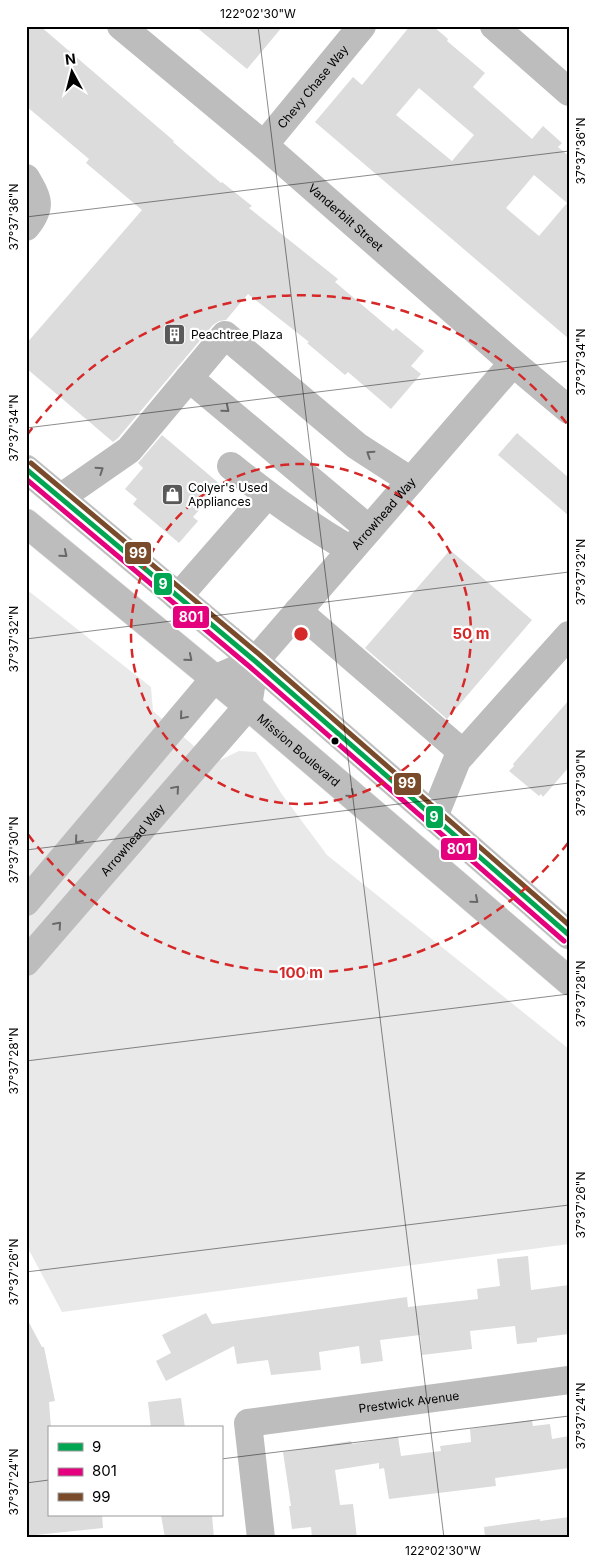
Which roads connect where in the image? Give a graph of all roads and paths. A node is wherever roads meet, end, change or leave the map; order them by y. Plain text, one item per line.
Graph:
1 (121, 26) edge
2 (362, 26) edge
3 (494, 26) edge
4 (569, 92) edge
5 (264, 145) junction
6 (26, 178) edge
7 (26, 227) edge
8 (513, 363) junction
9 (189, 378) junction
10 (569, 410) edge
11 (231, 466) dead end
12 (26, 469) edge
13 (411, 481) junction
14 (266, 495) junction
15 (60, 498) junction
16 (26, 523) edge
17 (369, 529) junction
18 (351, 550) junction
19 (178, 597) junction
20 (298, 612) junction
21 (569, 635) edge
22 (255, 661) junction
23 (214, 679) junction
24 (248, 706) junction
25 (463, 753) junction
26 (434, 817) junction
27 (26, 902) edge
28 (568, 932) edge
29 (26, 962) edge
30 (569, 980) edge
31 (569, 1380) edge
32 (261, 1538) edge

1 - 5 street, Vanderbilt Street
2 - 5 street, Chevy Chase Way
3 - 4 street
5 - 8 street, Vanderbilt Street
6 - 7 street
8 - 10 street, Vanderbilt Street
8 - 13 street, Arrowhead Way
13 -> 9 street
15 -> 9 street
9 -> 17 street
11 - 14 street
12 - 15 street
13 - 17 street, Arrowhead Way
14 - 18 street
14 - 19 street
15 - 19 street
16 -> 23 street, Mission Boulevard
17 - 18 street, Arrowhead Way
18 - 20 street, Arrowhead Way
19 - 22 street
20 - 22 street, Arrowhead Way
20 - 25 street
21 - 25 street
22 - 23 street, Arrowhead Way
22 - 24 street
22 - 26 street
23 - 24 street, Mission Boulevard
23 -> 27 street, Arrowhead Way
29 -> 24 street, Arrowhead Way
24 -> 30 street, Mission Boulevard
25 - 26 street
26 - 28 street
31 - 32 street, Prestwick Avenue

